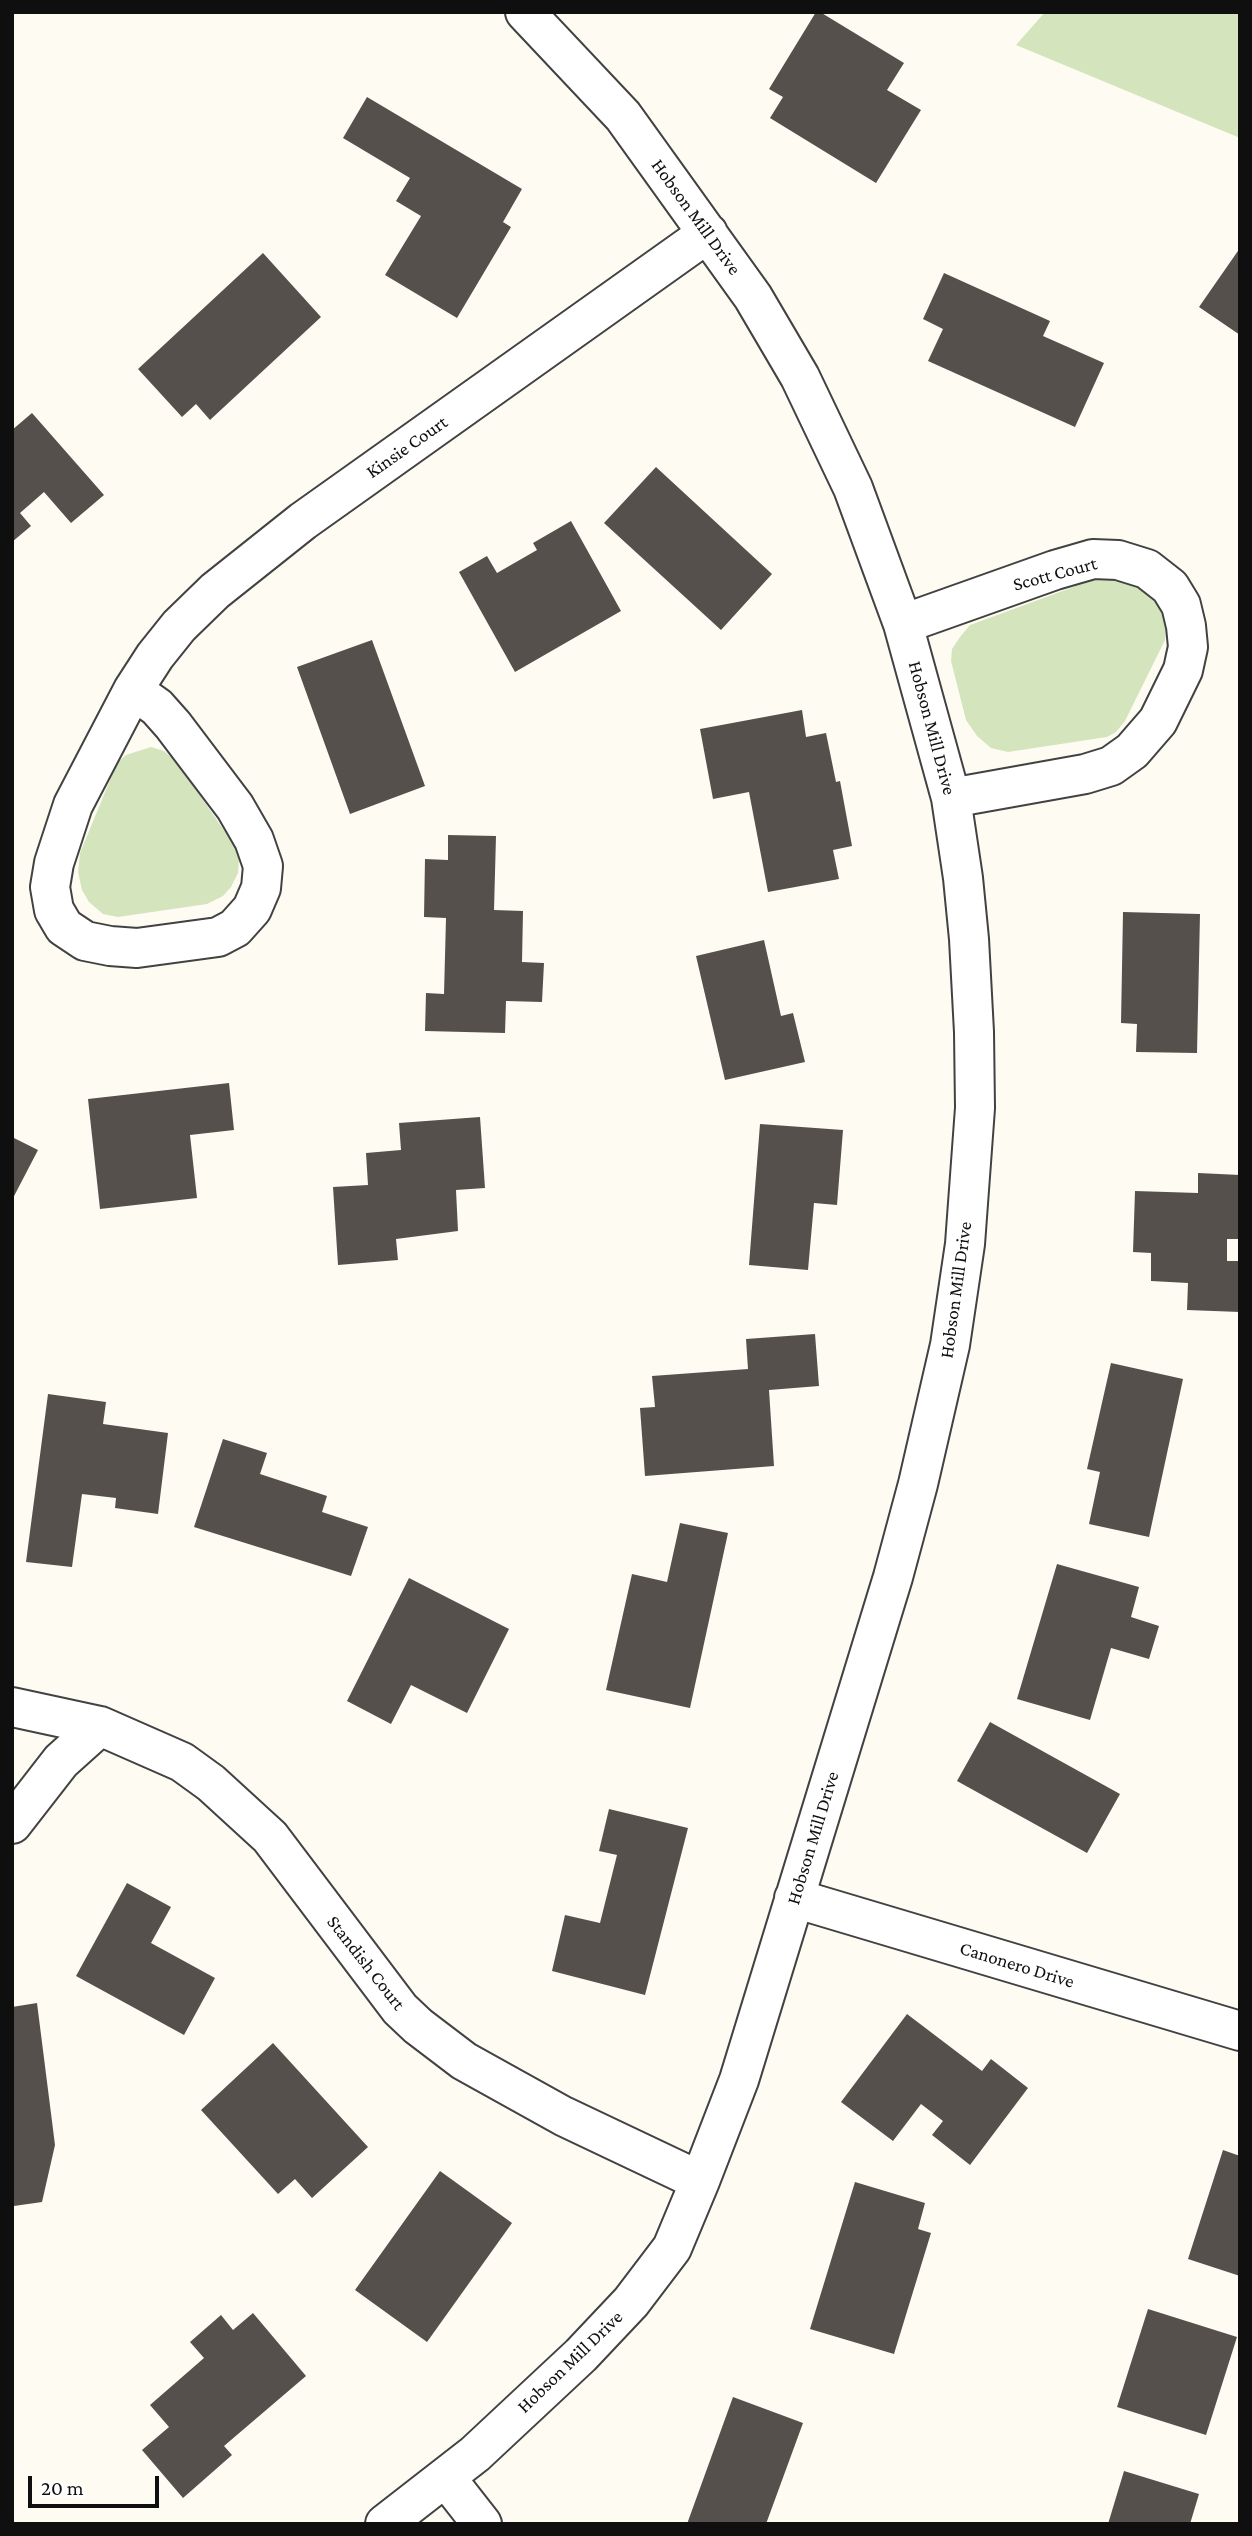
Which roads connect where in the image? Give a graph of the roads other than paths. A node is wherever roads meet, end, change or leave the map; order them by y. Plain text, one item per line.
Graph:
1 (525, 12) edge
2 (708, 233) junction
3 (903, 624) junction
4 (133, 690) junction
5 (951, 798) junction
6 (12, 1707) edge
7 (100, 1726) junction
8 (12, 1824) edge
9 (794, 1898) junction
10 (1240, 2031) edge
11 (700, 2181) junction
12 (446, 2478) junction
13 (384, 2524) edge
14 (482, 2524) edge

1 - 2 street, Hobson Mill Drive
2 - 3 street, Hobson Mill Drive
2 - 4 street, Kinsie Court
3 - 5 street, Hobson Mill Drive
3 - 5 street, Scott Court
4 - 4 street, Kinsie Court
5 - 9 street, Hobson Mill Drive
6 - 7 street, Standish Court
7 - 8 street
7 - 11 street, Standish Court
9 - 10 street, Canonero Drive
9 - 11 street, Hobson Mill Drive
11 - 12 street, Hobson Mill Drive
12 - 13 street, Hobson Mill Drive
12 - 14 street

